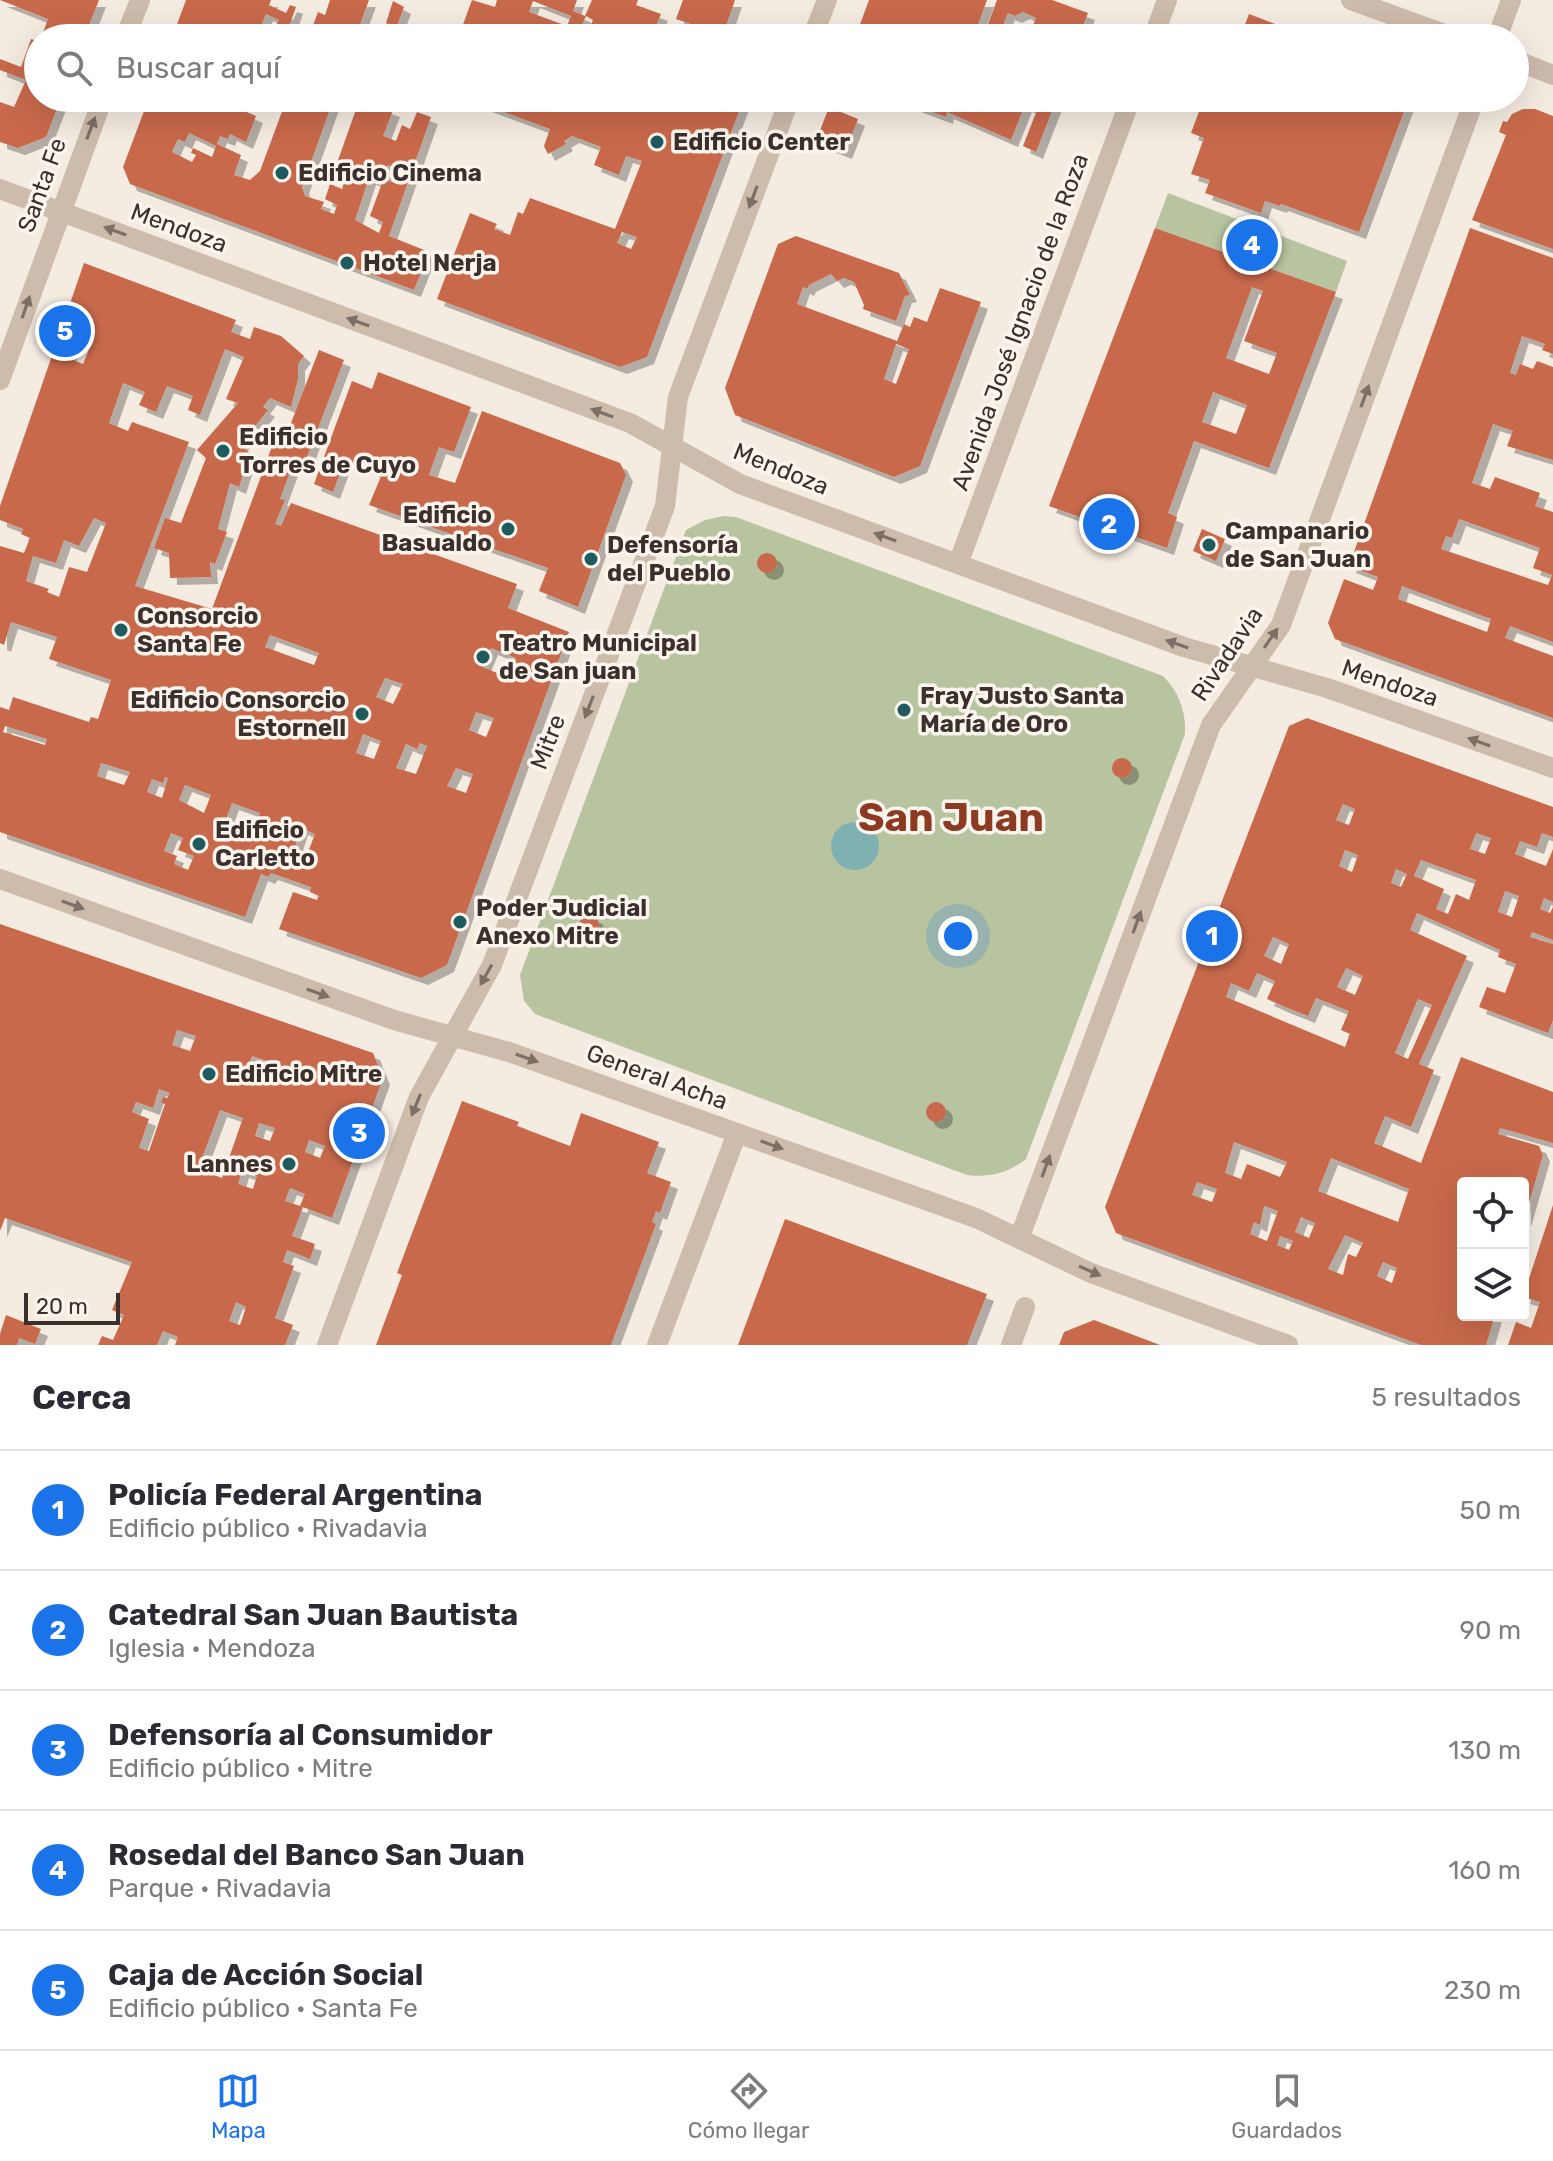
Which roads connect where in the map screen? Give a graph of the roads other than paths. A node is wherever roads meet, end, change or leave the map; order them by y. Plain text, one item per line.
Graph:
1 (140, 0) edge
2 (827, 0) edge
3 (1167, 0) edge
4 (1351, 0) edge
5 (1511, 0) edge
6 (131, 24) edge
7 (818, 24) edge
8 (1158, 24) edge
9 (1417, 24) edge
10 (1502, 24) edge
11 (1529, 66) edge
12 (1553, 75) edge
13 (98, 112) edge
14 (785, 112) edge
15 (1126, 112) edge
16 (1470, 112) edge
17 (0, 189) edge
18 (60, 211) junction
19 (0, 380) edge
20 (672, 447) junction
21 (958, 564) junction
22 (1251, 666) junction
23 (1553, 768) edge
24 (0, 879) edge
25 (453, 1036) junction
26 (737, 1133) junction
27 (1019, 1239) junction
28 (1025, 1307) dead end
29 (327, 1345) edge
30 (657, 1345) edge
31 (1011, 1345) edge
32 (1288, 1345) edge

1 - 6 street
2 - 7 street
3 - 8 street
4 - 9 street
5 - 10 street
11 - 12 street
18 -> 13 street, Santa Fe
14 -> 20 street, Mitre
15 - 21 street, Avenida José Ignacio de la Roza
22 -> 16 street, Rivadavia
17 - 18 street, Mendoza
19 -> 18 street, Santa Fe
20 -> 18 street, Mendoza
21 -> 20 street, Mendoza
20 -> 25 street, Mitre
22 -> 21 street, Mendoza
23 -> 22 street, Mendoza
27 -> 22 street, Rivadavia
24 -> 25 street, General Acha
25 -> 26 street, General Acha
25 -> 29 street, Mitre
26 -> 27 street, General Acha
26 - 30 street
27 -> 32 street, General Acha
28 - 31 street

